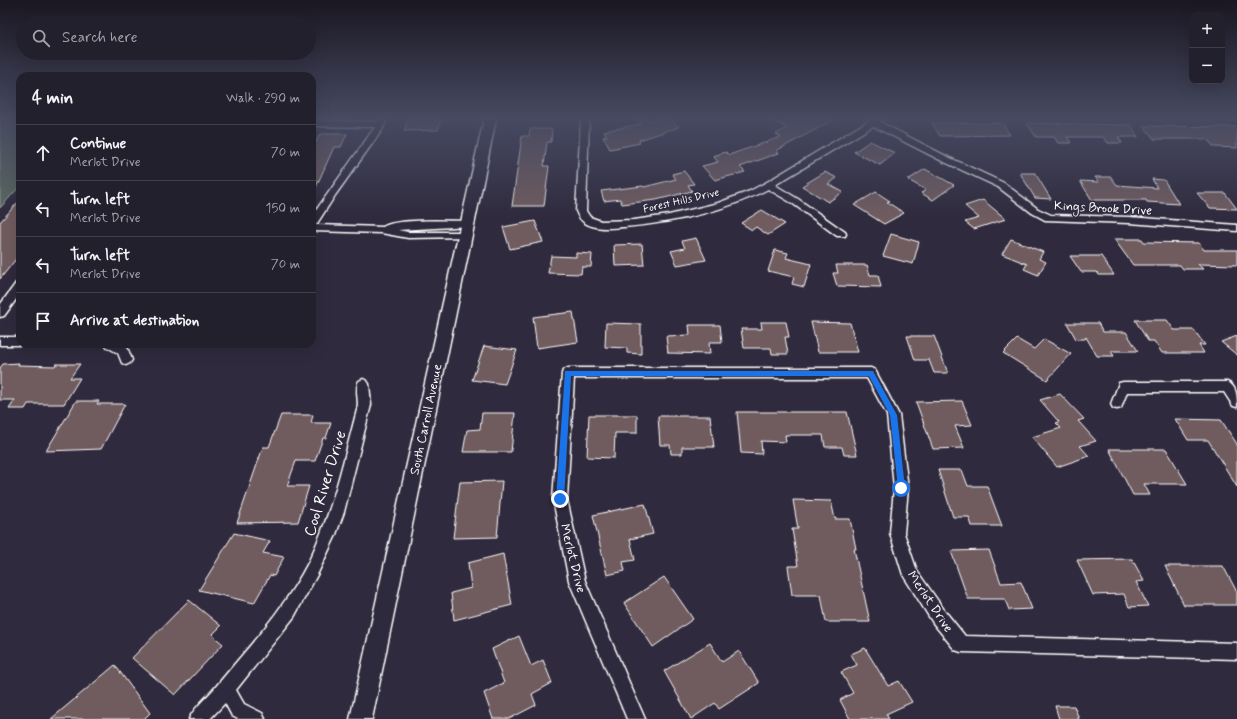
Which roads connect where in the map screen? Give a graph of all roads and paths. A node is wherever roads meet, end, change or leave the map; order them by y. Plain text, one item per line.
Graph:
1 (362, 153) edge
2 (483, 153) edge
3 (584, 153) edge
4 (821, 153) edge
5 (933, 153) edge
6 (767, 185) junction
7 (316, 218) edge
8 (1237, 228) edge
9 (316, 229) edge
10 (466, 230) junction
11 (841, 234) dead end
12 (16, 291) edge
13 (0, 313) edge
14 (0, 341) edge
15 (16, 341) edge
16 (119, 348) edge
17 (126, 360) dead end
18 (363, 384) dead end
19 (1237, 402) edge
20 (1117, 404) dead end
21 (1237, 651) edge
22 (226, 689) junction
23 (198, 719) edge
24 (256, 719) edge
25 (361, 719) edge
26 (636, 719) edge

1 - 7 street
2 - 10 main road, South Carroll Avenue
3 - 6 street, Forest Hills Drive
4 - 6 street, Forest Hills Drive
5 - 8 street, Kings Brook Drive
6 - 11 street
9 - 10 street
10 - 25 main road, South Carroll Avenue
12 - 13 street
14 - 15 street
16 - 17 street
18 - 22 street, Cool River Drive
19 - 20 street
21 - 26 street, Merlot Drive
22 - 23 street, Cool River Drive
22 - 24 street

